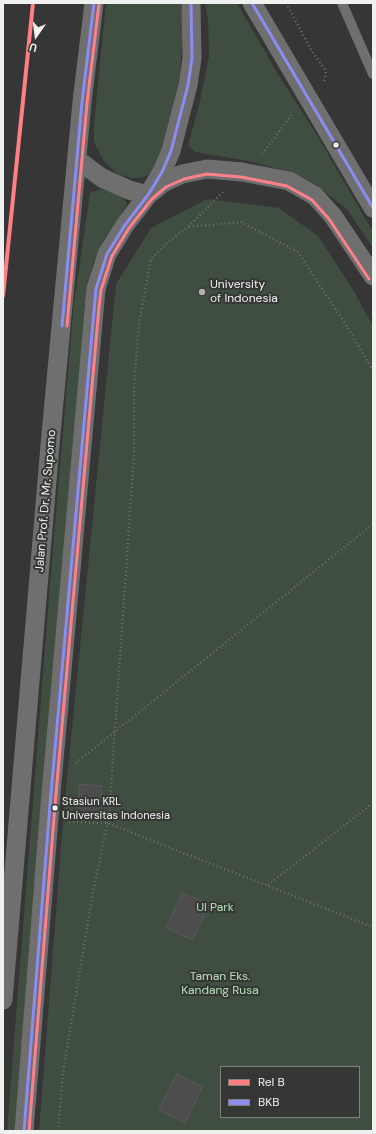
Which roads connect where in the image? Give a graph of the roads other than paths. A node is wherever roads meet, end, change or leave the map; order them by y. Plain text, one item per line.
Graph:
1 (94, 3) edge
2 (191, 3) edge
3 (252, 3) edge
4 (342, 3) edge
5 (373, 74) edge
6 (78, 160) junction
7 (148, 195) junction
8 (373, 208) edge
9 (373, 276) edge
10 (3, 1000) edge
11 (24, 1131) edge

1 - 6 street, Jalan Prof. Dr. Mr. Supomo
2 - 7 street
3 - 8 street
4 - 5 lane
6 - 7 street
6 - 10 street, Jalan Prof. Dr. Mr. Supomo
7 - 9 street
7 - 11 street

